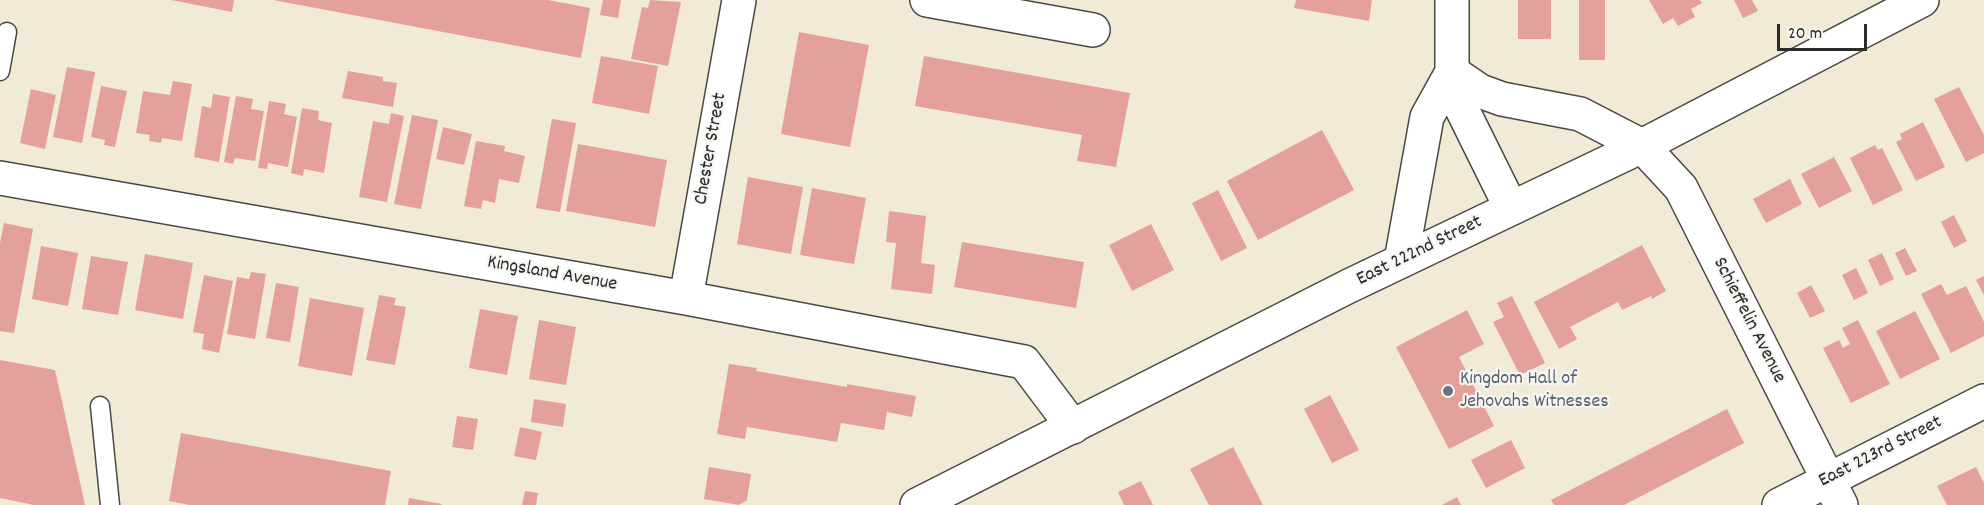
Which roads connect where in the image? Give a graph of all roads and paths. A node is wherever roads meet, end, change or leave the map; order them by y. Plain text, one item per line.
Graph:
1 (738, 0) edge
2 (927, 0) edge
3 (1452, 0) edge
4 (1922, 0) edge
5 (1093, 30) dead end
6 (7, 32) dead end
7 (0, 71) edge
8 (1452, 72) junction
9 (1642, 146) junction
10 (0, 178) edge
11 (1511, 208) junction
12 (1401, 261) junction
13 (686, 298) junction
14 (1984, 401) edge
15 (100, 406) dead end
16 (1073, 427) junction
17 (1835, 492) edge
18 (110, 505) edge
19 (917, 505) edge
20 (1779, 505) edge

1 - 13 street, Chester Street
2 - 5 street
3 - 8 street
4 - 9 street, East 222nd Street
6 - 7 lane
8 - 9 street, Schieffelin Avenue
8 - 11 street
8 - 12 street
9 - 11 street, East 222nd Street
9 - 17 street, Schieffelin Avenue
10 - 13 street, Kingsland Avenue
11 - 12 street, East 222nd Street
12 - 16 street, East 222nd Street
13 - 16 street, Kingsland Avenue
14 - 17 street, East 223rd Street
15 - 18 lane
16 - 19 street, East 222nd Street
17 - 20 street, East 223rd Street

